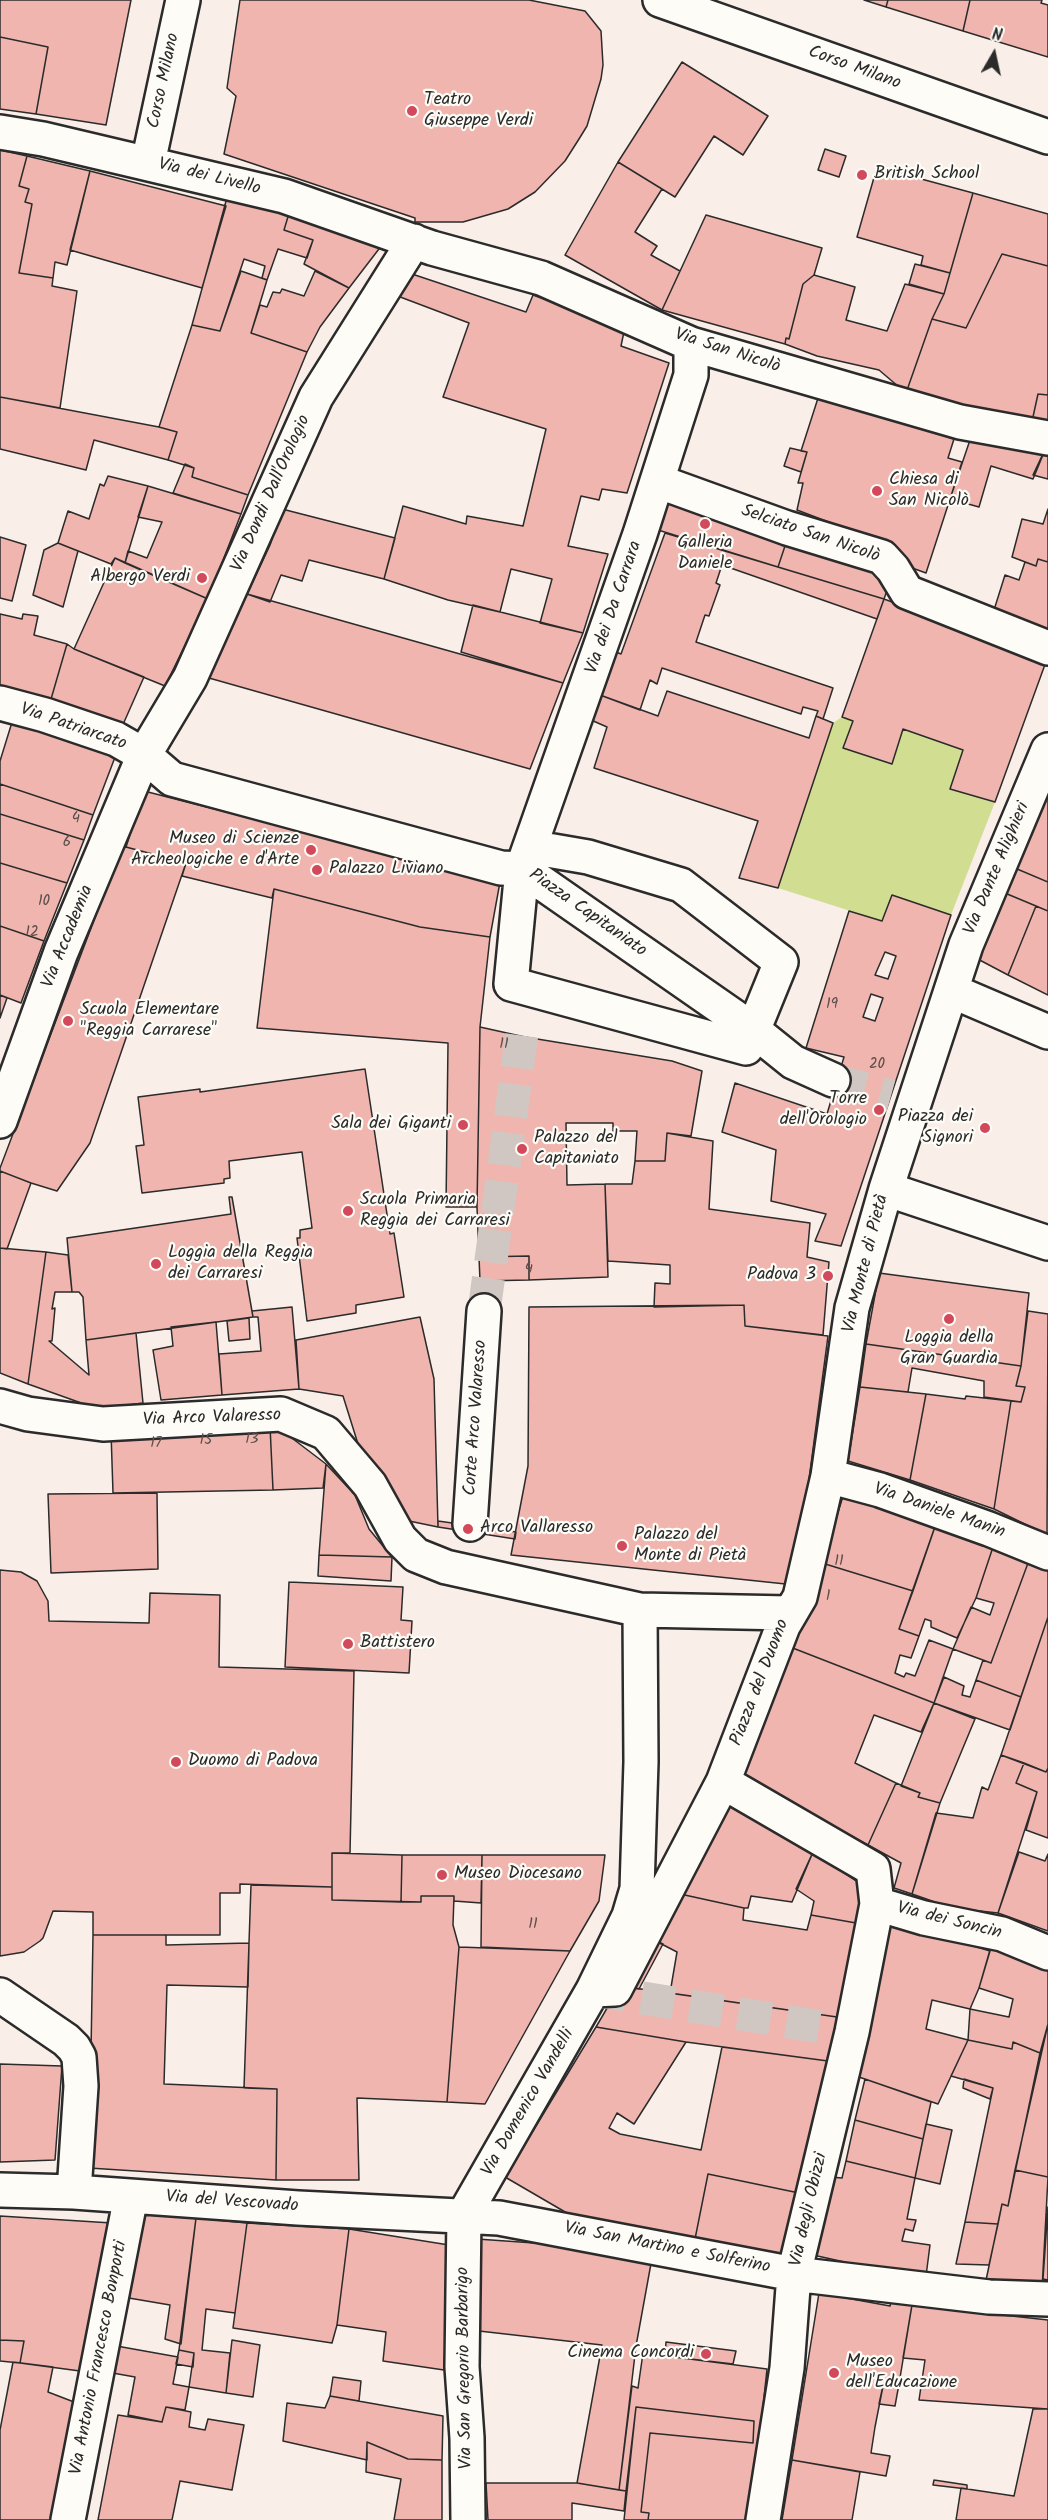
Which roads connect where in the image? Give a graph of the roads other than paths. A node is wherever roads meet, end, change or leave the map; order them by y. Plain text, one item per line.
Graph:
1 (183, 0) edge
2 (666, 1) edge
3 (0, 132) edge
4 (1048, 138) edge
5 (148, 163) junction
6 (414, 241) junction
7 (691, 344) junction
8 (1048, 438) edge
9 (657, 481) junction
10 (1048, 648) edge
11 (0, 703) edge
12 (1048, 750) edge
13 (144, 755) junction
14 (526, 858) junction
15 (952, 991) junction
16 (753, 1029) junction
17 (1048, 1032) edge
18 (833, 1080) tunnel mouth
19 (0, 1121) edge
20 (886, 1189) junction
21 (1048, 1243) edge
22 (484, 1311) tunnel mouth
23 (0, 1406) edge
24 (828, 1476) junction
25 (469, 1534) dead end
26 (1048, 1553) edge
27 (640, 1610) junction
28 (789, 1612) junction
29 (728, 1784) junction
30 (877, 1904) junction
31 (1048, 1953) edge
32 (593, 1990) junction
33 (0, 1995) edge
34 (0, 2190) edge
35 (74, 2192) junction
36 (131, 2196) junction
37 (464, 2215) junction
38 (794, 2274) junction
39 (1048, 2299) edge
40 (68, 2520) edge
41 (468, 2520) edge
42 (763, 2520) edge

1 - 5 street, Corso Milano
2 - 4 street, Corso Milano
3 - 5 street, Via dei Livello
5 - 6 street, Via dei Livello
6 - 7 street, Via San Nicolò
6 - 13 street, Via Dondi Dall'Orologio
7 - 8 street, Via San Nicolò
7 - 9 street, Via dei Da Carrara
9 - 10 street, Selciato San Nicolò
9 - 14 street, Via dei Da Carrara
11 - 13 street, Via Patriarcato
12 - 15 street, Via Dante Alighieri
13 - 14 street, Piazza Capitaniato
13 - 19 street, Via Accademia
14 - 16 street, Piazza Capitaniato
14 - 16 street
14 - 16 street, Via dei Da Carrara
15 - 17 street
15 - 20 street, Via Monte di Pietà
16 - 18 street, Piazza Capitaniato
20 - 21 street
20 - 24 street, Via Monte di Pietà
22 - 25 street, Corte Arco Valaresso
23 - 27 street, Via Arco Valaresso
24 - 26 street, Via Daniele Manin
24 - 28 street, Via Monte di Pietà
27 - 28 street, Piazza del Duomo
27 - 32 street
28 - 29 street, Piazza del Duomo
29 - 30 street, Via dei Soncin
29 - 32 street, Piazza del Duomo
30 - 31 street, Via dei Soncin
30 - 38 street, Via degli Obizzi
32 - 37 street, Via Domenico Vandelli
33 - 35 street
34 - 35 street, Via del Vescovado
35 - 36 street, Via del Vescovado
36 - 37 street, Via del Vescovado
36 - 40 street, Via Antonio Francesco Bonporti
37 - 38 street, Via San Martino e Solferino
37 - 41 street, Via San Gregorio Barbarigo
38 - 39 street, Via San Martino e Solferino
38 - 42 street, Via degli Obizzi

